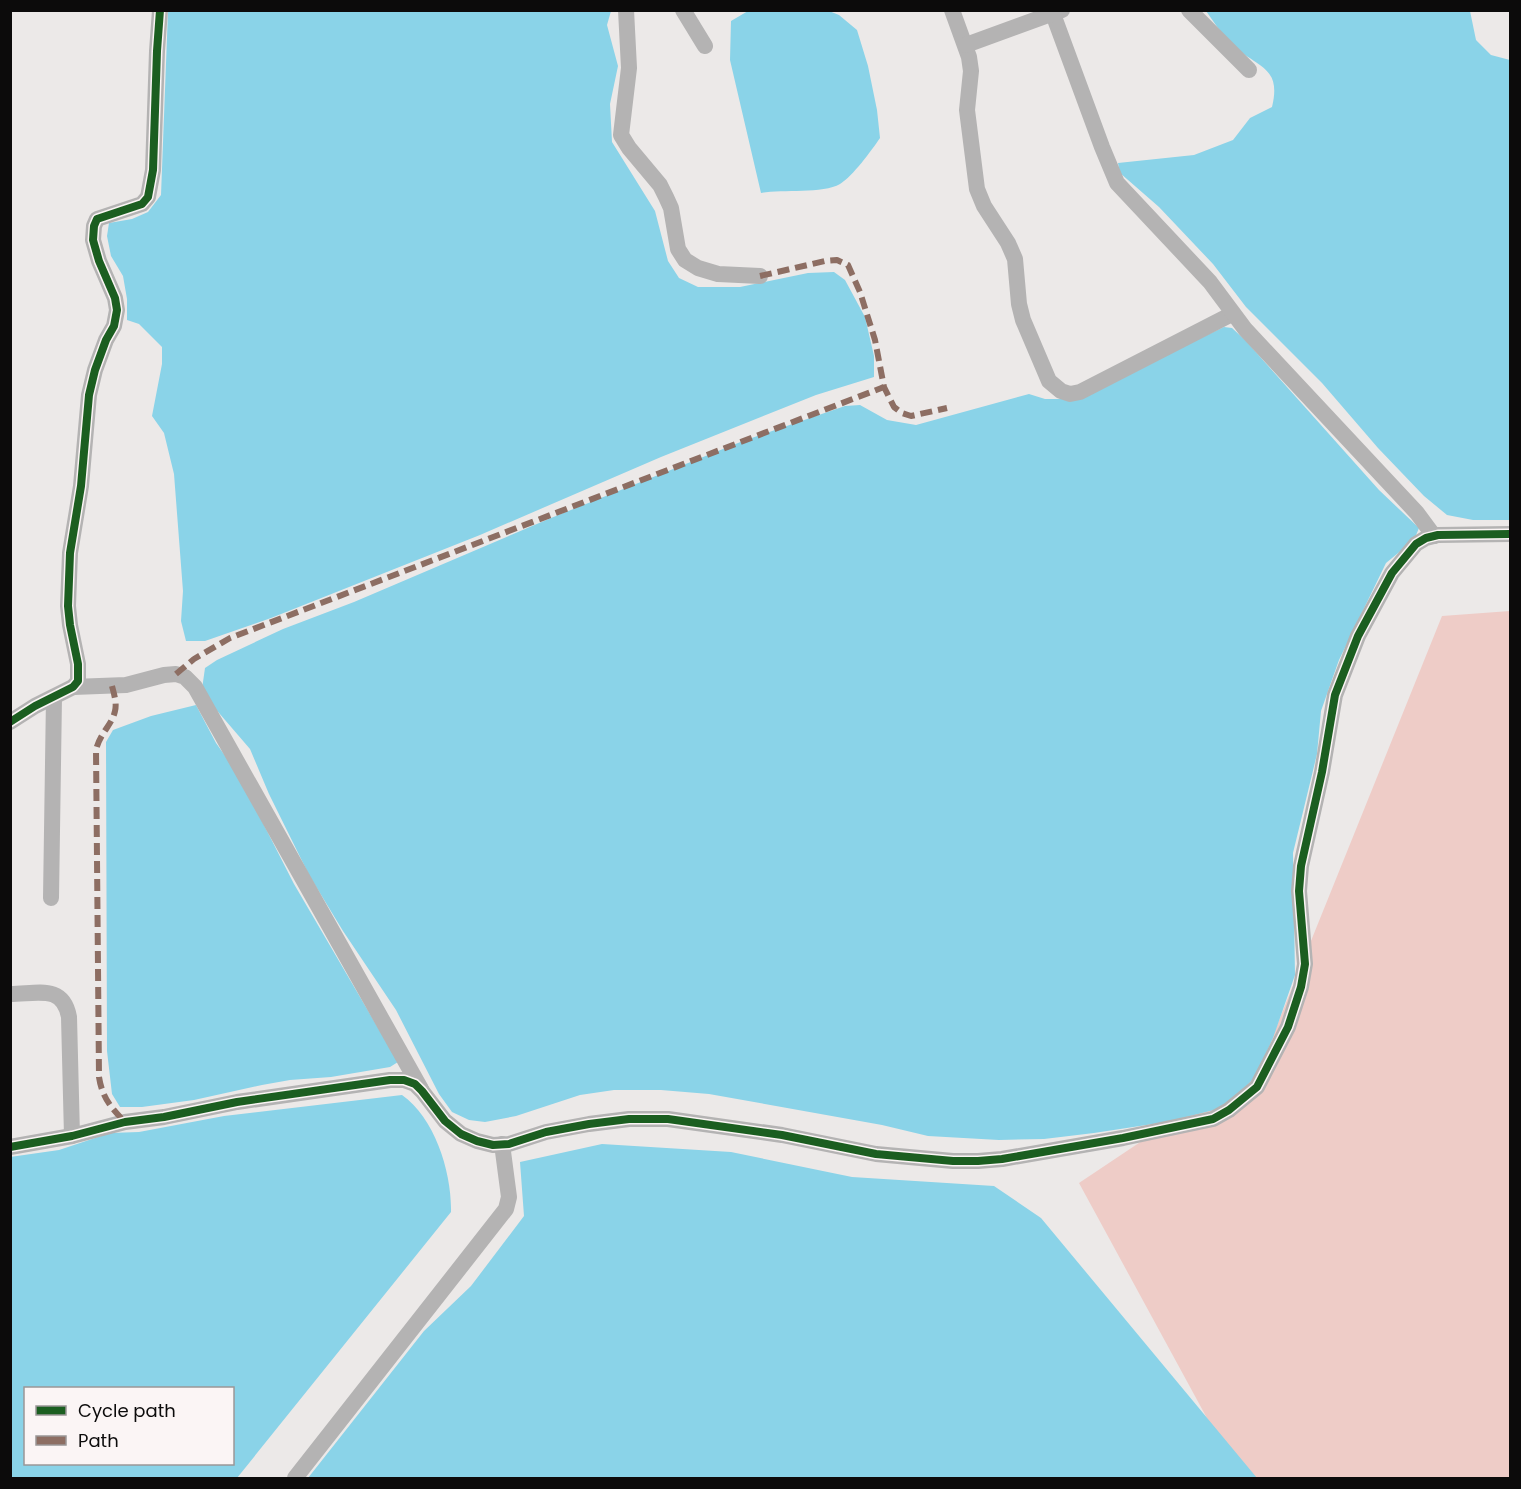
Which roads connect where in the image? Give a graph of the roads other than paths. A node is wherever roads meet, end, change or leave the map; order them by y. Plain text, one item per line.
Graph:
1 (160, 10) edge
2 (626, 10) edge
3 (683, 10) edge
4 (952, 10) edge
5 (1190, 10) edge
6 (1058, 12) edge
7 (966, 45) junction
8 (705, 46) dead end
9 (1249, 70) dead end
10 (760, 276) dead end
11 (1232, 314) junction
12 (1510, 534) edge
13 (1434, 536) junction
14 (73, 687) junction
15 (54, 697) junction
16 (10, 722) edge
17 (51, 898) dead end
18 (10, 994) edge
19 (422, 1091) junction
20 (72, 1136) junction
21 (502, 1144) junction
22 (10, 1147) edge
23 (295, 1479) edge

1 - 14 street
2 - 10 street
3 - 8 street
4 - 7 street
5 - 9 street
6 - 7 street
6 - 11 street
7 - 11 street
11 - 13 street
12 - 13 street
13 - 21 street
14 - 15 street
14 - 19 street
15 - 16 street
15 - 17 street
18 - 20 street
19 - 20 street
19 - 21 street
20 - 22 street
21 - 23 street

